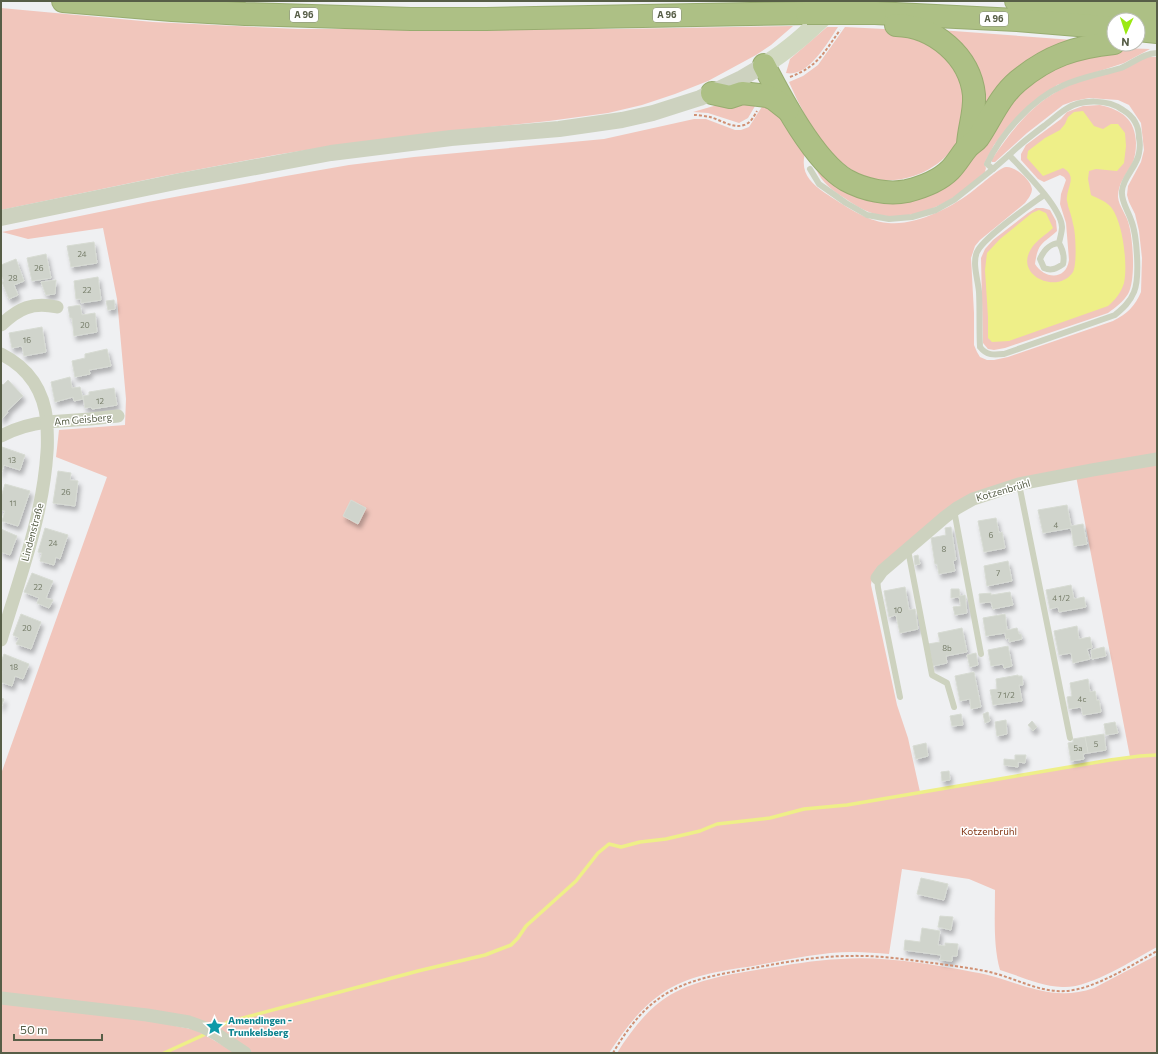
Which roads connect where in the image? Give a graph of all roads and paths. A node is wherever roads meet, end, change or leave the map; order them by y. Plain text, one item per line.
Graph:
1 (63, 1) edge
2 (841, 1) edge
3 (1016, 1) edge
4 (1157, 12) edge
5 (870, 18) junction
6 (1106, 27) edge
7 (1106, 44) edge
8 (1157, 53) edge
9 (764, 65) junction
10 (712, 93) junction
11 (789, 110) junction
12 (967, 147) junction
13 (1009, 155) junction
14 (993, 169) junction
15 (810, 170) dead end
16 (1044, 195) junction
17 (1, 218) edge
18 (1059, 243) junction
19 (57, 307) dead end
20 (1, 325) edge
21 (1, 354) edge
22 (118, 416) dead end
23 (47, 422) junction
24 (1, 436) edge
25 (1157, 459) edge
26 (1019, 484) junction
27 (954, 510) junction
28 (908, 550) junction
29 (877, 578) joint
30 (1, 640) edge
31 (981, 654) dead end
32 (900, 697) dead end
33 (954, 707) dead end
34 (1070, 738) dead end
35 (1157, 951) edge
36 (1, 998) edge
37 (245, 1053) edge
38 (613, 1053) edge

1 - 5 highway, A 96
2 - 9 main road
3 - 4 highway, A 96
5 - 6 highway, A 96
5 - 12 highway
7 - 12 highway
8 - 14 lane
9 - 10 street
9 - 11 highway
10 - 11 highway
10 - 17 street
11 - 12 highway
13 - 14 lane
13 - 16 lane
13 - 16 lane
14 - 15 lane
16 - 18 lane
18 - 18 lane
19 - 20 street
21 - 23 street, Am Geisberg
22 - 23 street, Am Geisberg
23 - 24 street, Am Geisberg
23 - 30 street, Lindenstraße
25 - 26 street, Kotzenbrühl
26 - 27 street, Kotzenbrühl
26 - 34 lane
27 - 28 street, Kotzenbrühl
27 - 31 lane
28 - 29 street, Kotzenbrühl
28 - 33 lane
29 - 32 lane
35 - 38 path
36 - 37 street

